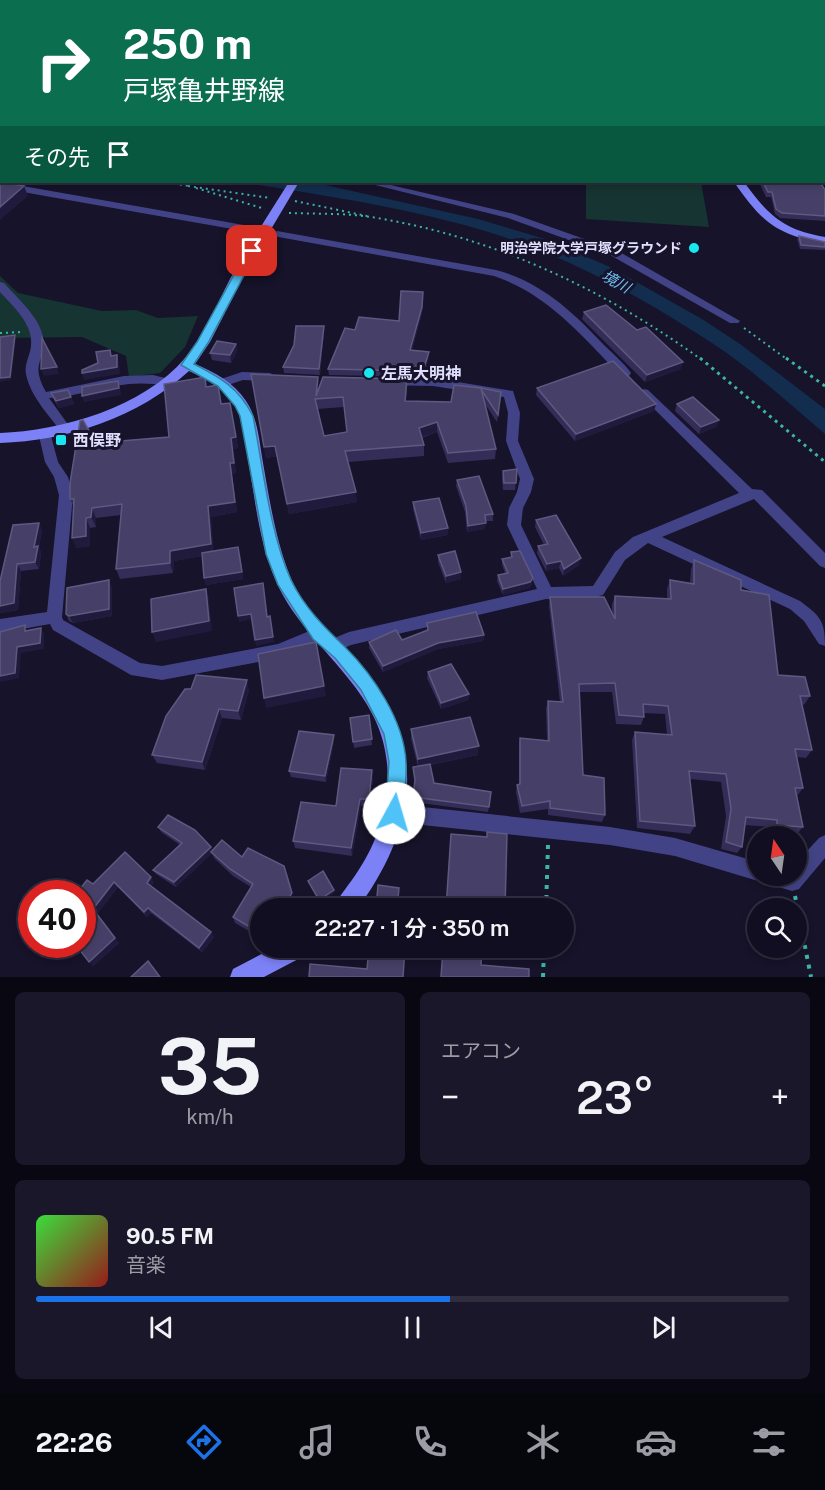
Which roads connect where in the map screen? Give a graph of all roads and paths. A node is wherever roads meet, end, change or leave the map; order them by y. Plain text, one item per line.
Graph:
1 (168, 183) edge
2 (293, 183) edge
3 (372, 183) edge
4 (739, 183) edge
5 (0, 185) edge
6 (188, 186) junction
7 (284, 199) junction
8 (267, 210) dead end
9 (378, 219) dead end
10 (255, 230) dead end
11 (277, 234) dead end
12 (825, 240) edge
13 (0, 285) edge
14 (734, 321) joint
15 (11, 332) dead end
16 (0, 333) edge
17 (187, 365) junction
18 (285, 378) edge
19 (165, 382) junction
20 (222, 383) junction
21 (374, 383) edge
22 (825, 386) edge
23 (43, 396) junction
24 (66, 430) junction
25 (45, 436) junction
26 (0, 438) edge
27 (749, 494) junction
28 (649, 537) junction
29 (825, 562) edge
30 (546, 593) junction
31 (54, 617) junction
32 (0, 626) edge
33 (319, 634) junction
34 (825, 639) edge
35 (333, 646) junction
36 (394, 813) junction
37 (548, 828) junction
38 (825, 844) edge
39 (807, 865) edge
40 (747, 869) edge
41 (793, 886) edge
42 (353, 898) edge
43 (546, 898) edge
44 (277, 958) edge
45 (544, 958) edge
46 (241, 977) edge
47 (543, 977) edge
48 (811, 977) edge

1 - 6 path
2 - 7 street
3 - 14 street
4 - 12 street
5 - 10 street
6 - 7 path
6 - 8 path
7 - 9 path
7 - 17 street
11 - 27 street
13 - 23 street
14 - 22 path
15 - 16 path
17 - 19 street
17 - 20 street
18 - 20 street
19 - 23 street
19 - 24 street
20 - 33 street
21 - 30 street
23 - 24 street
24 - 25 street
25 - 26 street
25 - 31 street
27 - 28 street
27 - 29 street
28 - 30 street
28 - 34 street
30 - 35 street
31 - 32 street
31 - 33 street
33 - 35 street
35 - 36 street
36 - 37 street
36 - 42 street
37 - 40 street
37 - 43 path
38 - 39 street
41 - 48 path
44 - 46 street
45 - 47 path

